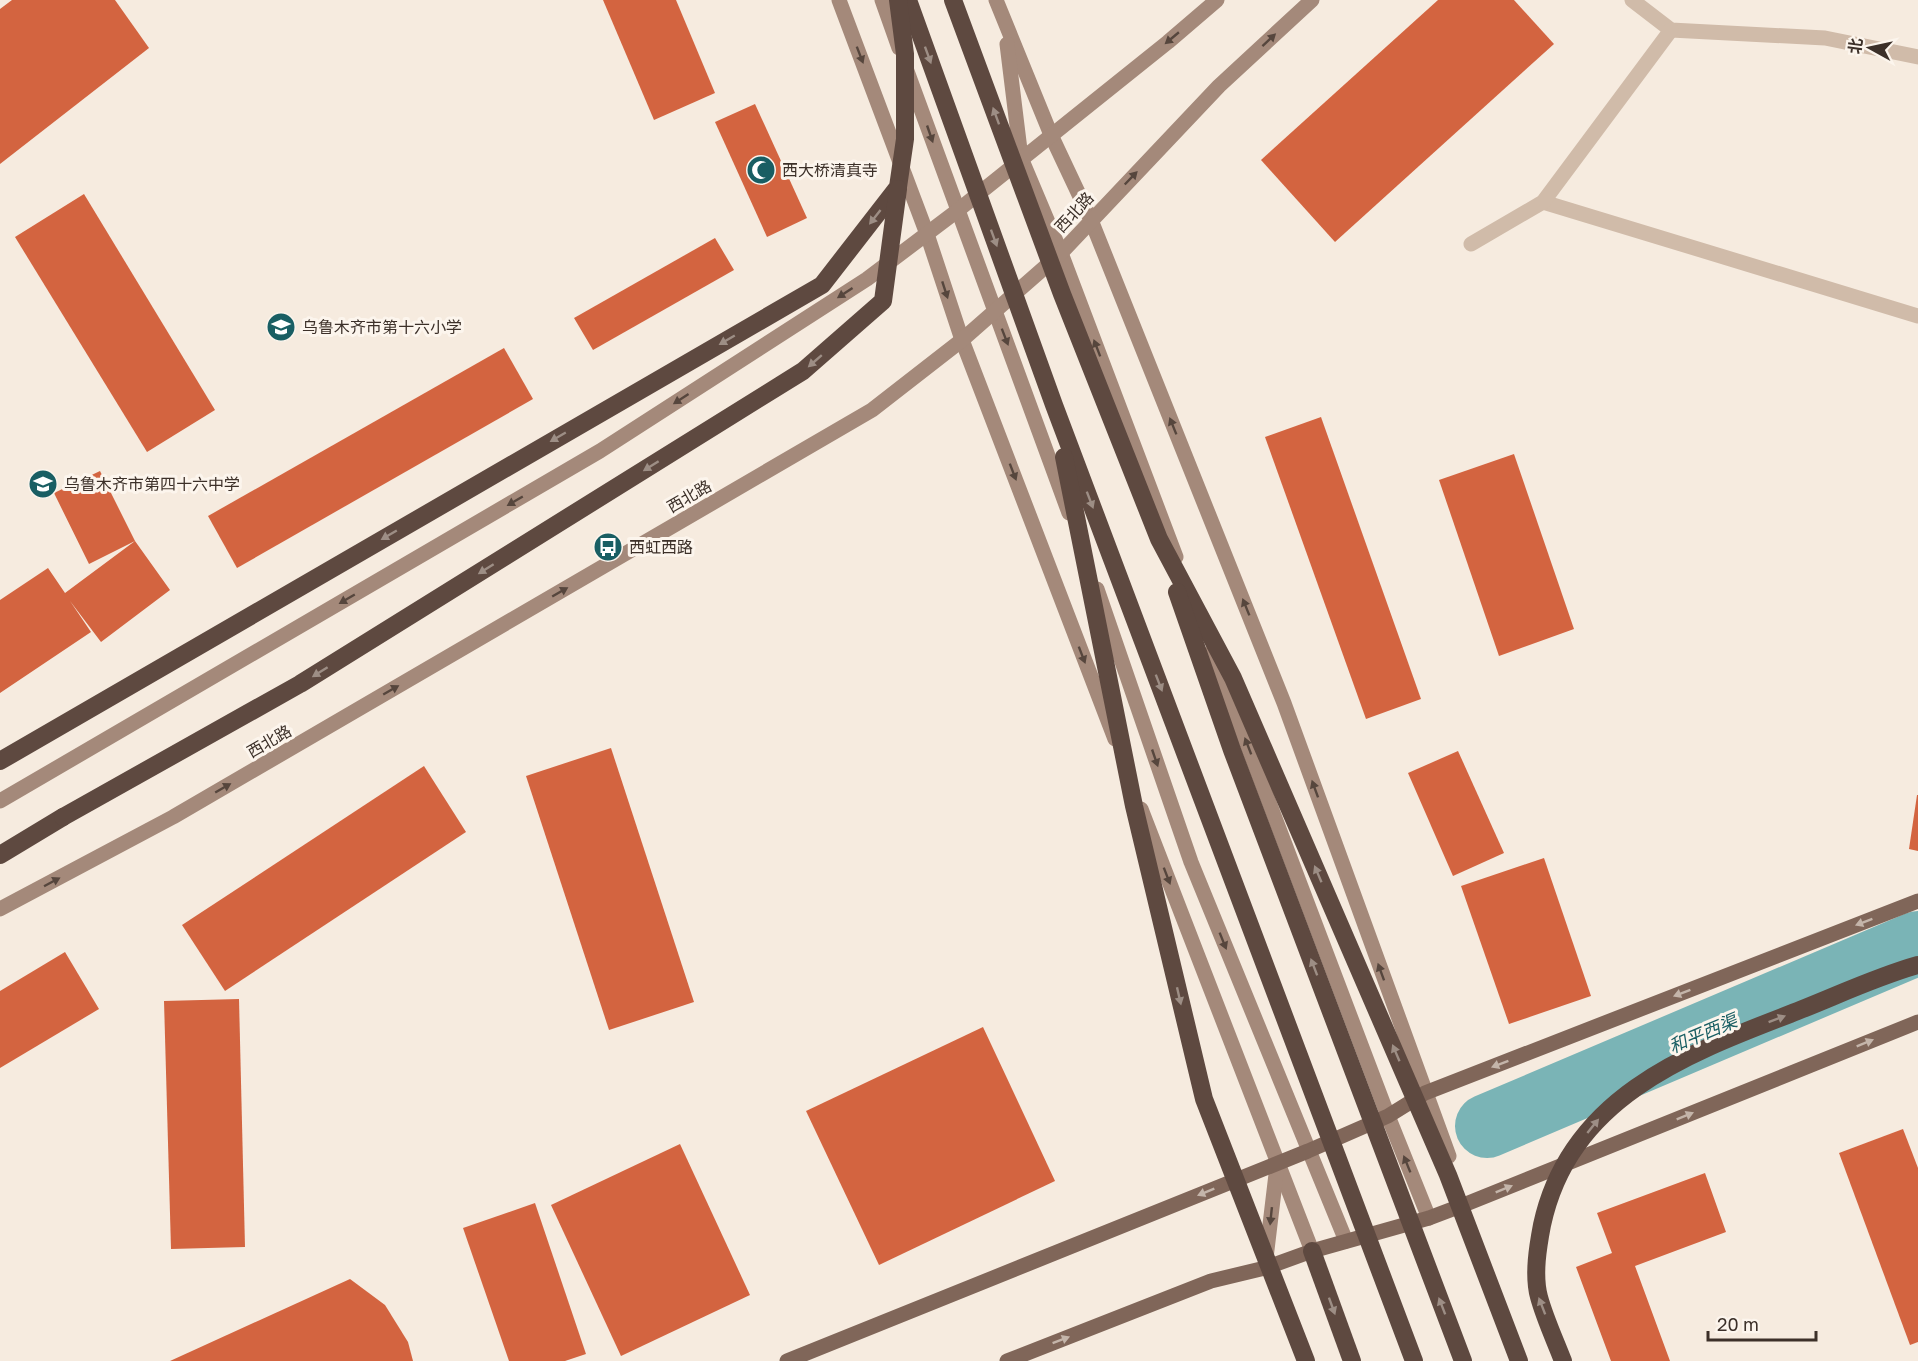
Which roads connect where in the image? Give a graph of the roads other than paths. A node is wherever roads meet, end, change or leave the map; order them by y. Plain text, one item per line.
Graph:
1 (839, 0) edge
2 (882, 0) edge
3 (898, 0) edge
4 (908, 0) edge
5 (953, 0) edge
6 (996, 0) edge
7 (1217, 0) edge
8 (1312, 0) edge
9 (1632, 0) edge
10 (1005, 24) junction
11 (1671, 30) junction
12 (1918, 57) edge
13 (1051, 135) junction
14 (1021, 158) junction
15 (898, 187) junction
16 (1543, 202) junction
17 (957, 211) junction
18 (1091, 220) junction
19 (927, 234) junction
20 (1471, 244) dead end
21 (1061, 253) junction
22 (994, 310) junction
23 (1918, 316) edge
24 (962, 340) junction
25 (1054, 405) junction
26 (1159, 539) junction
27 (0, 761) edge
28 (0, 801) edge
29 (0, 855) edge
30 (1918, 901) edge
31 (0, 909) edge
32 (1918, 965) edge
33 (1918, 1022) edge
34 (1425, 1093) junction
35 (1388, 1116) junction
36 (1308, 1151) junction
37 (1277, 1163) junction
38 (1466, 1204) junction
39 (1429, 1218) junction
40 (1346, 1241) junction
41 (1312, 1251) junction
42 (1265, 1268) junction
43 (786, 1361) edge
44 (1007, 1361) edge
45 (1297, 1361) edge
46 (1306, 1361) edge
47 (1352, 1361) edge
48 (1414, 1361) edge
49 (1462, 1361) edge
50 (1519, 1361) edge
51 (1528, 1361) edge
52 (1563, 1361) edge

1 -> 19 main road
2 -> 17 main road
3 - 15 highway, bridge
4 -> 25 highway, bridge
26 -> 5 highway, bridge
6 - 10 main road
7 -> 13 main road
18 -> 8 main road, 西北路
9 - 11 street
10 - 13 main road
10 - 14 main road
11 - 12 street
11 - 16 street
13 - 14 main road
13 - 18 main road
14 - 17 main road
14 - 21 main road
15 -> 27 highway, bridge
15 -> 29 highway, bridge
16 - 20 street
16 - 23 street
17 - 19 main road
17 - 22 main road
18 - 21 main road, 西北路
34 -> 18 main road
19 -> 24 main road
19 -> 28 main road
21 - 22 main road, 西北路
35 -> 21 main road
22 - 24 main road, 西北路
22 -> 36 main road
31 -> 24 main road, 西北路
24 -> 37 main road
25 -> 46 highway, bridge
25 -> 48 highway, bridge
49 -> 26 highway, bridge
50 -> 26 highway, bridge
30 -> 34 main road
52 -> 32 highway, bridge
38 -> 33 main road
34 - 35 main road
34 - 38 main road
35 - 36 main road
39 -> 35 main road
36 - 37 main road
36 - 40 main road
37 - 41 main road
37 -> 42 main road
37 -> 43 main road
38 - 39 main road
38 - 51 main road
39 - 40 main road
40 - 41 main road
41 - 42 main road
41 -> 47 highway
44 -> 42 main road
42 - 45 main road

